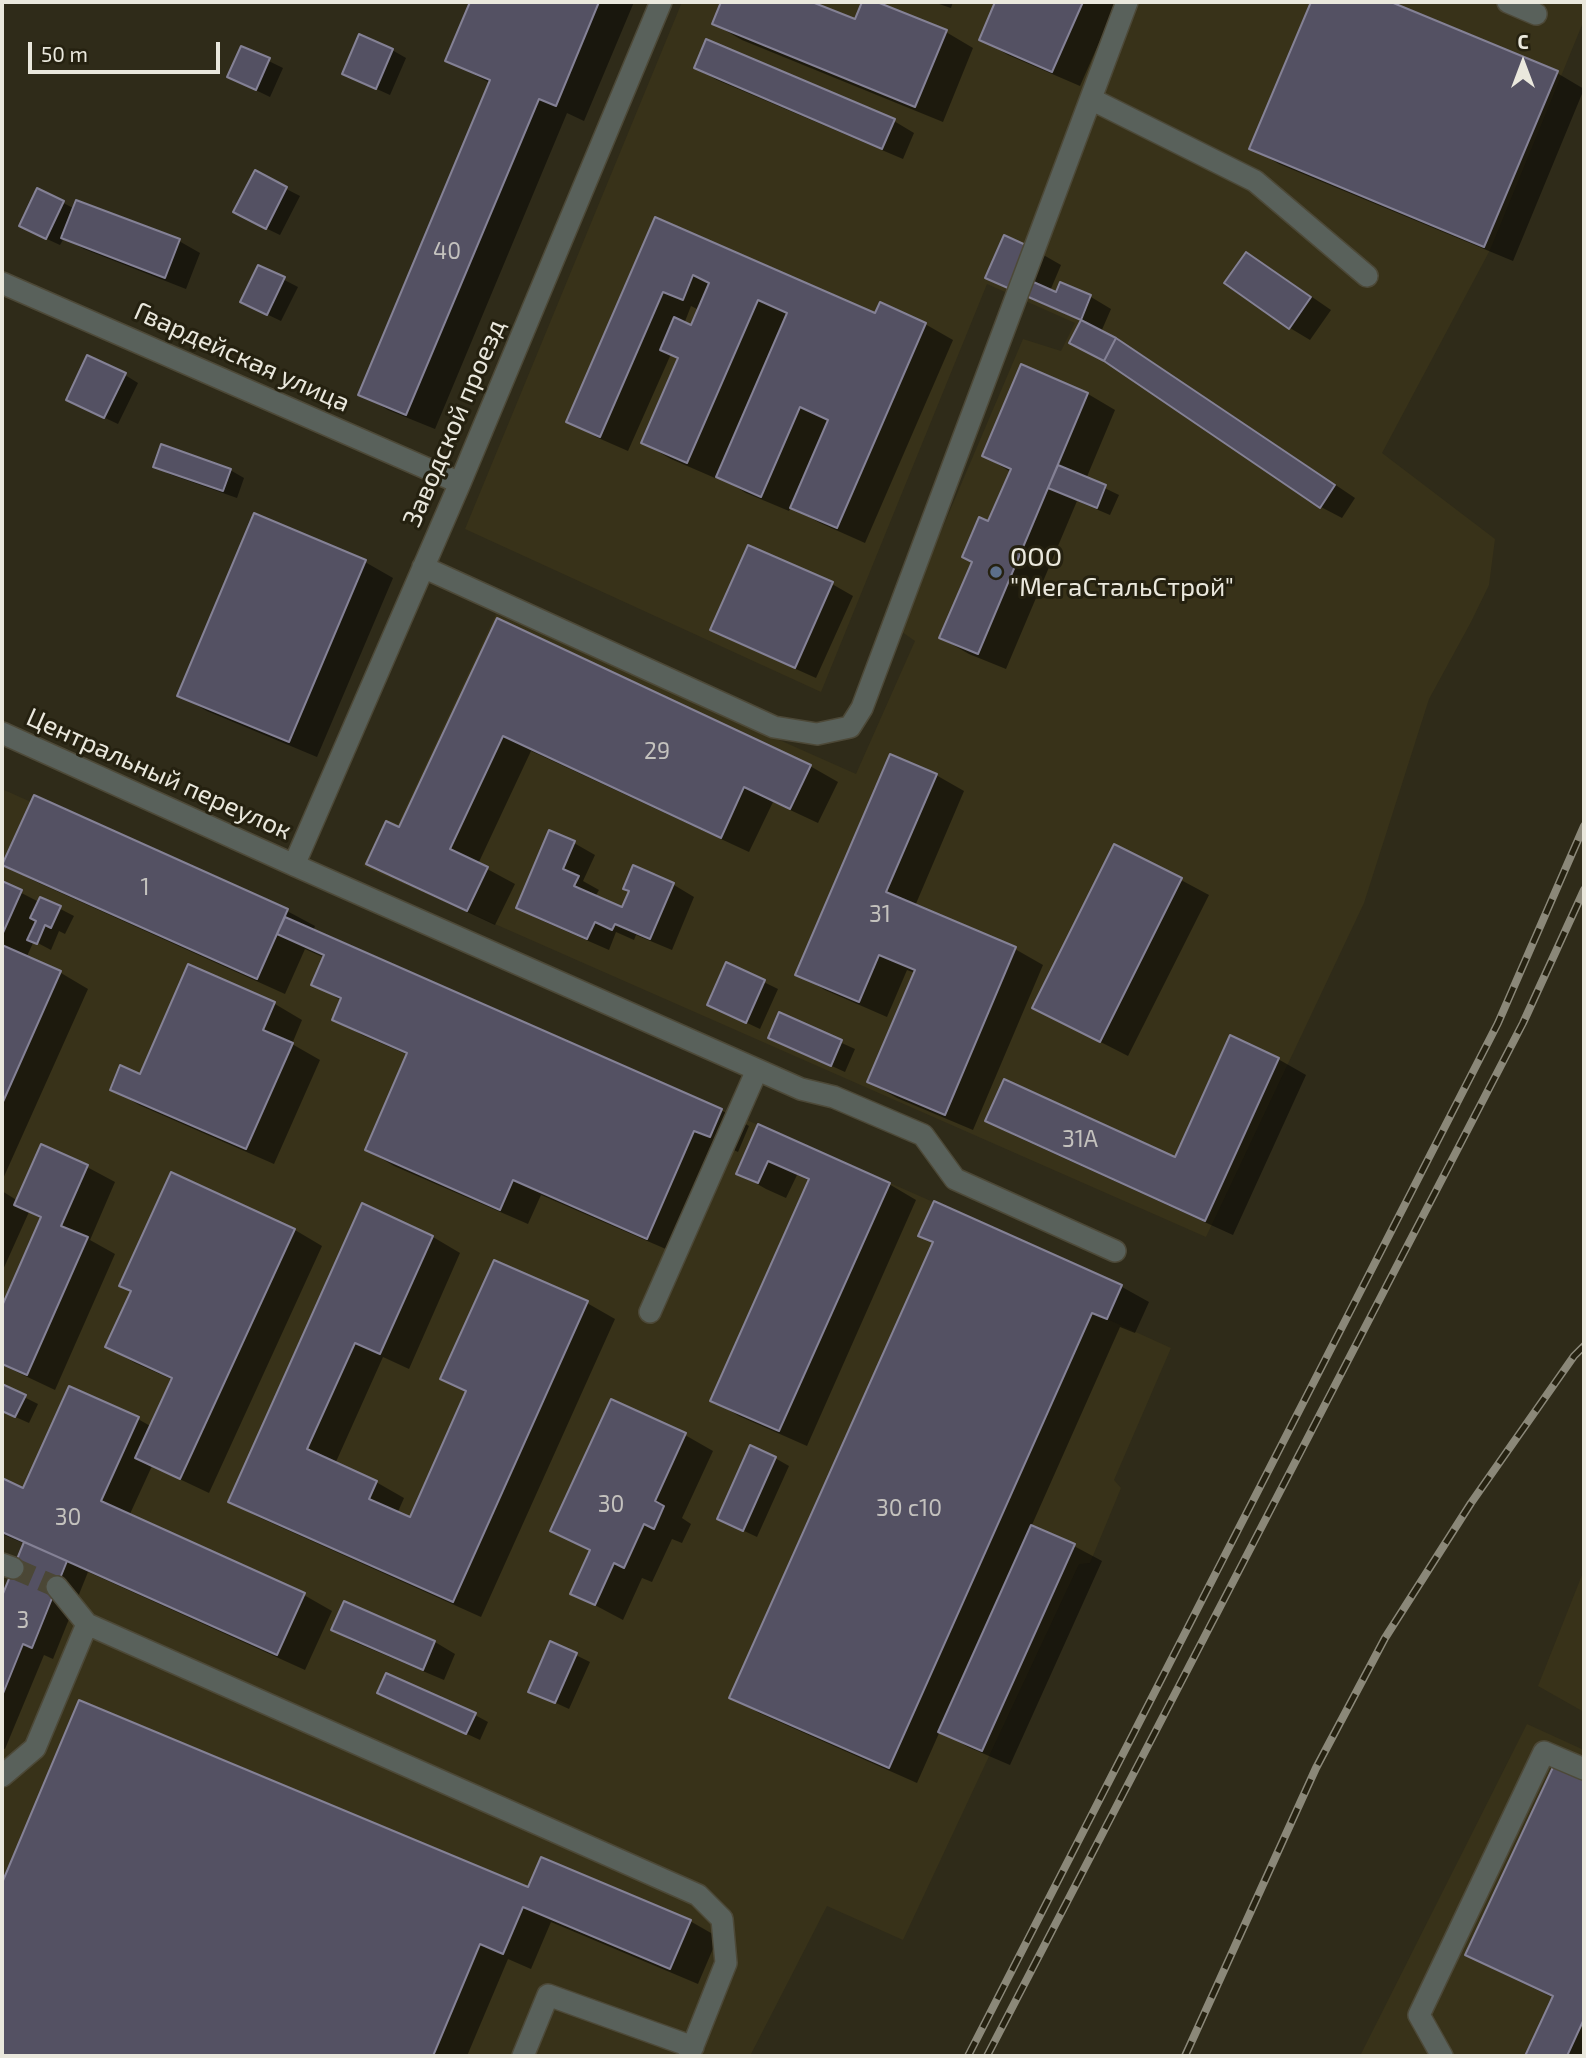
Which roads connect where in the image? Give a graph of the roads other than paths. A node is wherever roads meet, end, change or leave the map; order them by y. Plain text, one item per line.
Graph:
1 (661, 2) edge
2 (1127, 2) edge
3 (1508, 2) edge
4 (1535, 14) dead end
5 (1091, 99) junction
6 (1367, 276) dead end
7 (2, 283) edge
8 (460, 483) junction
9 (423, 567) junction
10 (2, 733) edge
11 (294, 865) junction
12 (757, 1070) junction
13 (1115, 1251) dead end
14 (650, 1312) dead end
15 (57, 1587) tunnel mouth
16 (88, 1624) junction
17 (1584, 1769) edge
18 (2, 1776) edge
19 (691, 2052) edge
20 (523, 2056) edge
21 (1442, 2056) edge

1 - 8 street, Заводской проезд
2 - 5 street
3 - 4 street
5 - 6 street
5 - 9 street
7 - 8 street, Гвардейская улица
8 - 9 street, Заводской проезд
9 - 11 street, Заводской проезд
10 - 11 street, Центральный переулок
11 - 12 street, Центральный переулок
12 - 13 street, Центральный переулок
12 - 14 street
15 - 16 street
16 - 18 street
16 - 19 street
17 - 21 street
19 - 20 street

